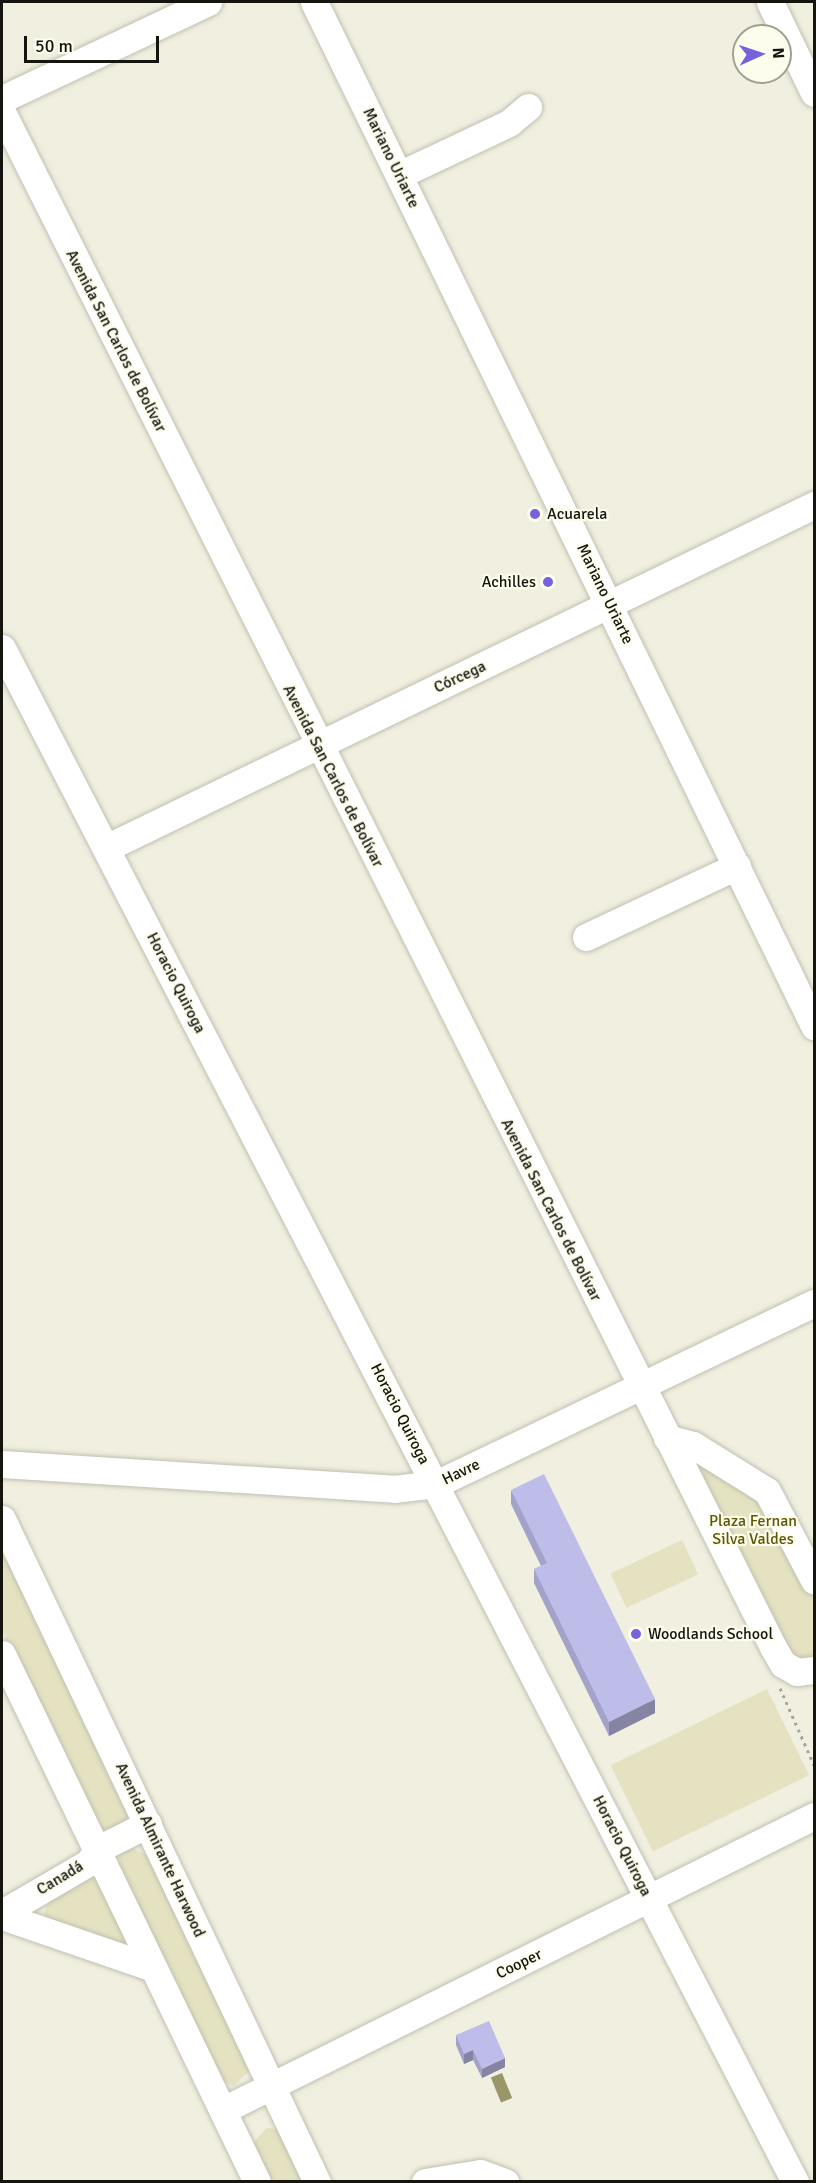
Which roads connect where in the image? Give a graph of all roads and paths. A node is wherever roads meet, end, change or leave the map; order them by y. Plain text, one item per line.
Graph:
1 (208, 2) edge
2 (314, 2) edge
3 (770, 2) edge
4 (814, 93) edge
5 (2, 99) edge
6 (528, 107) dead end
7 (2, 112) edge
8 (399, 175) junction
9 (814, 505) edge
10 (610, 606) junction
11 (2, 648) edge
12 (317, 744) junction
13 (106, 848) junction
14 (737, 866) junction
15 (586, 938) dead end
16 (814, 1026) edge
17 (814, 1303) edge
18 (638, 1385) junction
19 (667, 1438) junction
20 (2, 1464) edge
21 (436, 1484) junction
22 (2, 1519) edge
23 (814, 1580) edge
24 (2, 1654) edge
25 (814, 1670) edge
26 (779, 1694) dead end
27 (814, 1765) edge
28 (814, 1816) edge
29 (148, 1824) junction
30 (98, 1849) junction
31 (650, 1900) junction
32 (2, 1914) edge
33 (153, 1968) junction
34 (272, 2087) junction
35 (223, 2110) junction
36 (257, 2181) edge
37 (317, 2181) edge
38 (425, 2181) edge
39 (505, 2181) edge
40 (795, 2181) edge

1 - 5 street
2 - 8 street, Mariano Uriarte
3 - 4 street
6 - 8 street
7 - 12 street, Avenida San Carlos de Bolívar
8 - 10 street, Mariano Uriarte
9 - 10 street, Córcega
10 - 12 street, Córcega
10 - 14 street, Mariano Uriarte
11 - 13 street, Horacio Quiroga
12 - 13 street, Córcega
12 - 18 street, Avenida San Carlos de Bolívar
13 - 21 street, Horacio Quiroga
14 - 15 street
14 - 16 street, Mariano Uriarte
17 - 18 street, Havre
18 - 19 street, Avenida San Carlos de Bolívar
18 - 21 street, Havre
19 - 23 street
19 - 25 street, Avenida San Carlos de Bolívar
20 - 21 street, Havre
21 - 31 street, Horacio Quiroga
22 - 29 street, Avenida Almirante Harwood
24 - 30 street
26 - 27 path
28 - 31 street, Cooper
29 - 30 street, Canadá
29 - 34 street, Avenida Almirante Harwood
30 - 32 street, Canadá
30 - 33 street
31 - 34 street, Cooper
31 - 40 street, Horacio Quiroga
32 - 33 street, Canadá
33 - 35 street
34 - 35 street, Cooper
34 - 37 street, Avenida Almirante Harwood
35 - 36 street
38 - 39 street

